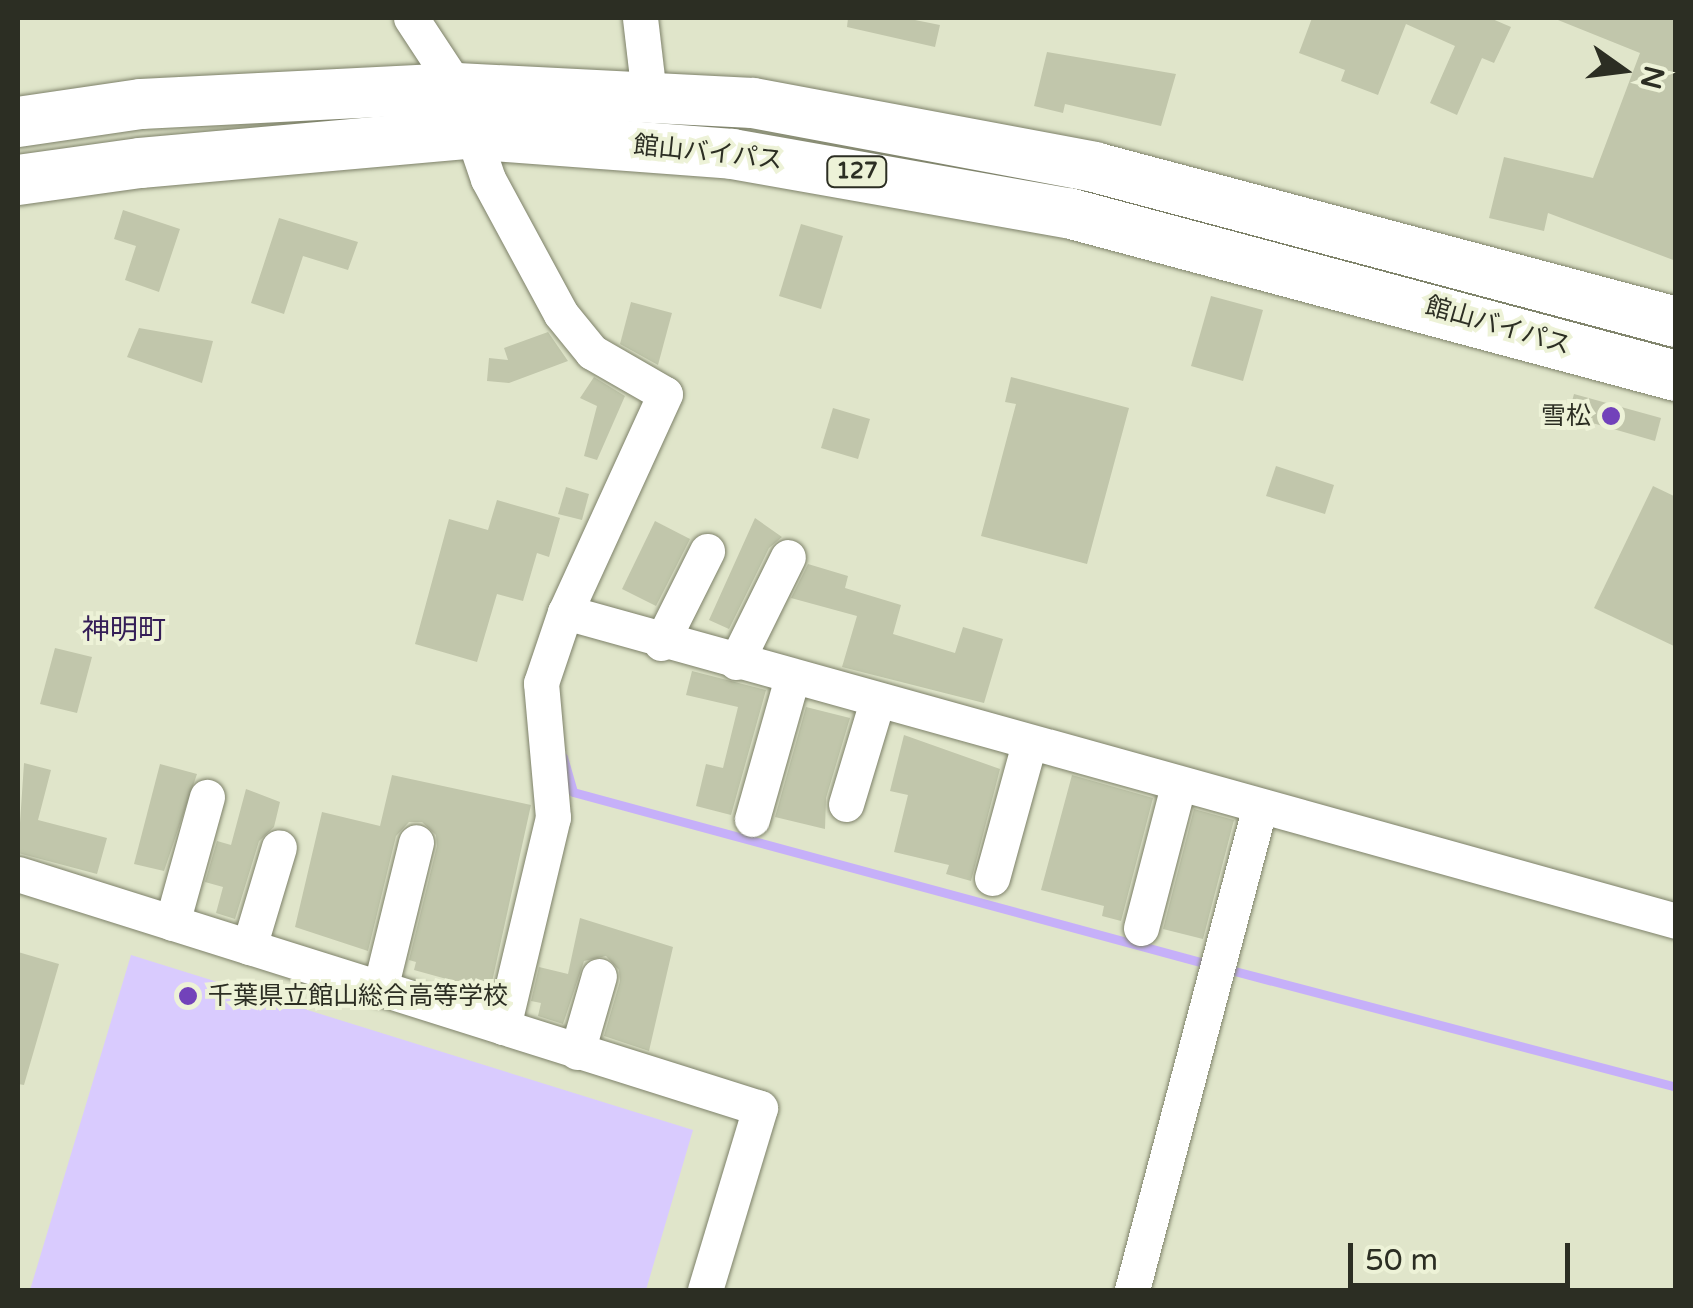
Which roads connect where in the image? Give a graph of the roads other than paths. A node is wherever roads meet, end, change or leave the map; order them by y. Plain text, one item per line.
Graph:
1 (411, 18) edge
2 (640, 18) edge
3 (649, 95) junction
4 (462, 111) junction
5 (18, 122) edge
6 (18, 180) edge
7 (1676, 322) edge
8 (1676, 376) edge
9 (706, 552) dead end
10 (788, 558) dead end
11 (566, 612) junction
12 (661, 644) junction
13 (736, 662) junction
14 (792, 678) junction
15 (877, 701) junction
16 (1029, 744) junction
17 (1178, 786) junction
18 (207, 797) dead end
19 (846, 804) dead end
20 (1260, 806) junction
21 (752, 819) dead end
22 (416, 842) dead end
23 (279, 847) dead end
24 (18, 874) edge
25 (992, 878) dead end
26 (1676, 921) edge
27 (172, 923) junction
28 (1141, 928) dead end
29 (249, 947) junction
30 (599, 976) dead end
31 (380, 989) junction
32 (503, 1026) junction
33 (577, 1052) junction
34 (705, 1290) edge
35 (1132, 1290) edge

1 - 4 street
2 - 3 street
3 - 4 highway, 館山バイパス / 127
3 - 7 highway, 館山バイパス / 127
4 - 5 highway, 館山バイパス / 127
4 - 6 highway, 館山バイパス / 127
4 - 8 highway, 館山バイパス / 127
4 - 11 street
9 - 12 street
10 - 13 street
11 - 12 street
11 - 32 street
12 - 13 street
13 - 14 street
14 - 15 street
14 - 21 street
15 - 16 street
15 - 19 street
16 - 17 street
16 - 25 street
17 - 20 street
17 - 28 street
18 - 27 street
20 - 26 street
20 - 35 street
22 - 31 street
23 - 29 street
24 - 27 street
27 - 29 street
29 - 31 street
30 - 33 street
31 - 32 street
32 - 33 street
33 - 34 street

